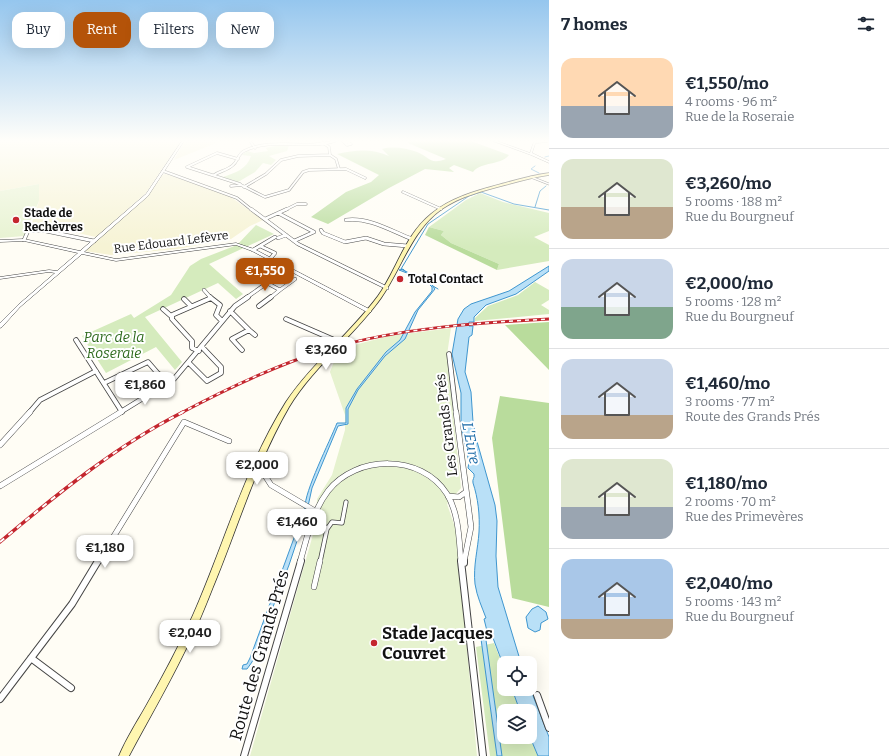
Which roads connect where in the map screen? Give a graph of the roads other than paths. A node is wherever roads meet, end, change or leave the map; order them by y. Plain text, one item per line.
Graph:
1 (159, 176) edge
2 (178, 176) edge
3 (217, 176) edge
4 (261, 176) edge
5 (301, 176) edge
6 (361, 176) edge
7 (535, 176) edge
8 (530, 177) junction
9 (364, 178) dead end
10 (230, 182) junction
11 (549, 183) edge
12 (230, 186) junction
13 (242, 186) junction
14 (223, 192) junction
15 (403, 192) dead end
16 (306, 204) dead end
17 (441, 209) junction
18 (278, 213) junction
19 (265, 219) junction
20 (346, 220) dead end
21 (321, 230) dead end
22 (286, 235) junction
23 (412, 239) junction
24 (24, 240) junction
25 (0, 241) edge
26 (94, 241) junction
27 (294, 241) junction
28 (260, 246) junction
29 (408, 246) junction
30 (253, 250) junction
31 (80, 253) junction
32 (270, 259) junction
33 (288, 268) junction
34 (58, 272) junction
35 (0, 278) edge
36 (295, 279) dead end
37 (267, 283) junction
38 (387, 288) junction
39 (204, 290) dead end
40 (280, 290) junction
41 (211, 298) junction
42 (184, 299) dead end
43 (191, 306) junction
44 (259, 306) dead end
45 (164, 309) dead end
46 (230, 311) junction
47 (369, 311) junction
48 (171, 316) junction
49 (286, 319) dead end
50 (222, 321) junction
51 (0, 326) edge
52 (249, 330) junction
53 (255, 335) dead end
54 (76, 340) dead end
55 (339, 342) junction
56 (202, 347) junction
57 (242, 350) dead end
58 (199, 351) junction
59 (449, 354) dead end
60 (189, 363) junction
61 (96, 371) junction
62 (159, 374) junction
63 (120, 375) junction
64 (104, 383) junction
65 (167, 384) junction
66 (122, 412) junction
67 (229, 441) dead end
68 (0, 444) edge
69 (255, 468) junction
70 (0, 486) edge
71 (466, 492) junction
72 (448, 496) junction
73 (346, 502) dead end
74 (314, 513) junction
75 (327, 529) junction
76 (464, 567) junction
77 (314, 587) dead end
78 (31, 658) junction
79 (71, 688) dead end
80 (537, 695) dead end
81 (0, 699) edge
82 (549, 728) edge
83 (124, 756) edge
84 (244, 756) edge
85 (483, 756) edge

1 - 26 street
2 - 14 street
3 - 10 street
4 - 13 street
5 - 13 street
6 - 9 street
7 - 8 main road
8 - 11 street
8 - 17 main road
10 - 12 street
10 - 13 street
12 - 13 street
12 - 14 street
14 - 19 street
15 - 17 street
16 - 18 street
17 - 23 main road
18 - 19 street
18 - 27 street
19 - 22 street
20 - 23 street
21 - 29 street
22 - 27 street
22 - 28 street
23 - 29 main road
24 - 25 street, Rue Edouard Lefèvre
24 - 26 street
24 - 31 street, Rue Edouard Lefèvre
26 - 31 street
27 - 38 street
28 - 30 street
28 - 32 street
29 - 38 main road
30 - 31 street, Rue Edouard Lefèvre
30 - 32 street, Rue Edouard Lefèvre
31 - 34 street
32 - 33 street, Rue Edouard Lefèvre
33 - 37 street
33 - 47 street, Rue Edouard Lefèvre
34 - 35 street
34 - 51 street
36 - 40 street
37 - 40 street
37 - 46 street
38 - 47 main road
39 - 41 street
40 - 44 street
41 - 43 street
41 - 50 street
42 - 43 street
43 - 48 street
45 - 48 street
46 - 50 street
46 - 52 street
47 - 55 main road
48 - 58 street
49 - 55 street
50 - 56 street
52 - 53 street
52 - 57 street
54 - 61 street
55 - 69 main road
56 - 58 street
56 - 60 street
58 - 60 street
59 - 71 street, Les Grands Prés
60 - 65 street
61 - 64 street
61 - 68 street
62 - 63 street
62 - 63 street
62 - 65 street
63 - 64 street
64 - 66 street
65 - 66 street
66 - 70 street
67 - 78 street
69 - 74 street
69 - 83 main road
71 - 72 street
71 - 76 street, Les Grands Prés
72 - 74 street, Route des Grands Prés
72 - 76 street, Route des Grands Prés
73 - 75 street
74 - 75 street
74 - 84 street, Route des Grands Prés
75 - 77 street
76 - 85 street, Route des Grands Prés
78 - 79 street
78 - 81 street
80 - 82 street

